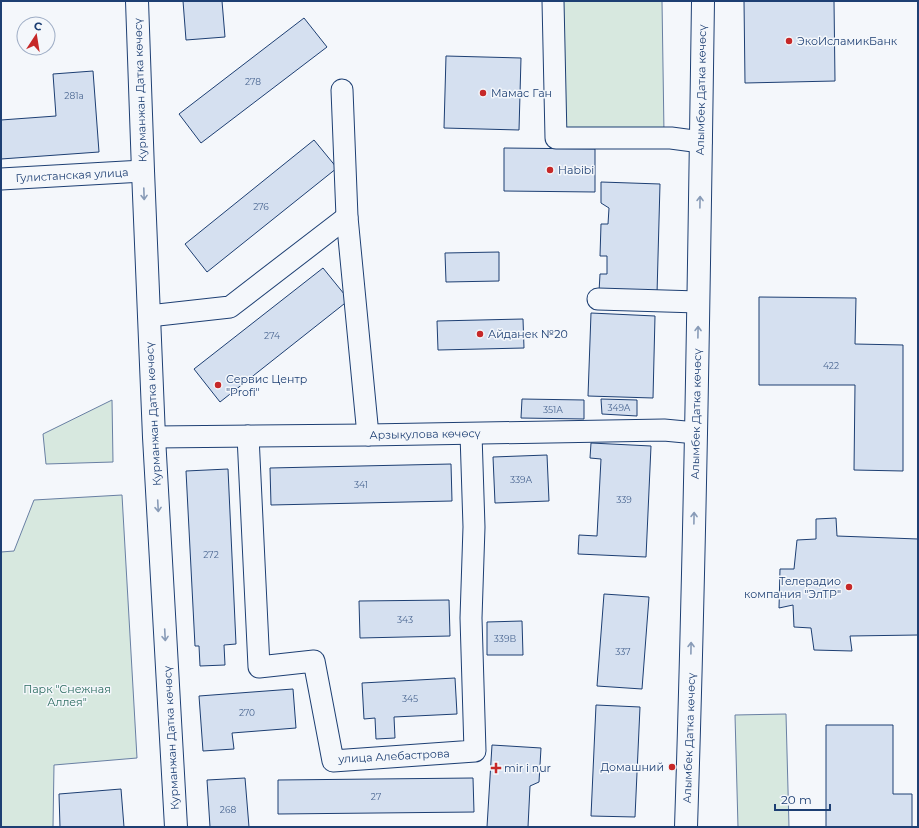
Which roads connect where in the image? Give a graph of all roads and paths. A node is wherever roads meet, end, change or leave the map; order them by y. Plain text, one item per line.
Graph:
1 (137, 1) edge
2 (553, 1) edge
3 (703, 1) edge
4 (342, 90) dead end
5 (701, 142) junction
6 (143, 171) junction
7 (1, 179) edge
8 (347, 217) junction
9 (598, 299) dead end
10 (698, 302) junction
11 (149, 316) junction
12 (696, 433) junction
13 (471, 434) junction
14 (368, 435) junction
15 (248, 436) junction
16 (154, 437) junction
17 (176, 827) edge
18 (686, 827) edge

1 - 6 main road, Курманжан Датка көчөсү
2 - 5 street
3 - 5 main road, Алымбек Датка көчөсү
4 - 8 street
10 -> 5 main road, Алымбек Датка көчөсү
6 - 7 street, Гулистанская улица
6 -> 11 main road, Курманжан Датка көчөсү
8 - 11 street
8 - 14 street
9 - 10 street
12 -> 10 main road, Алымбек Датка көчөсү
11 - 16 main road, Курманжан Датка көчөсү
12 - 13 street, Арзыкулова көчөсү
18 -> 12 main road, Алымбек Датка көчөсү
13 - 14 street, Арзыкулова көчөсү
13 - 15 street, улица Алебастрова
14 - 15 street, Арзыкулова көчөсү
15 - 16 street, Арзыкулова көчөсү
16 -> 17 main road, Курманжан Датка көчөсү

